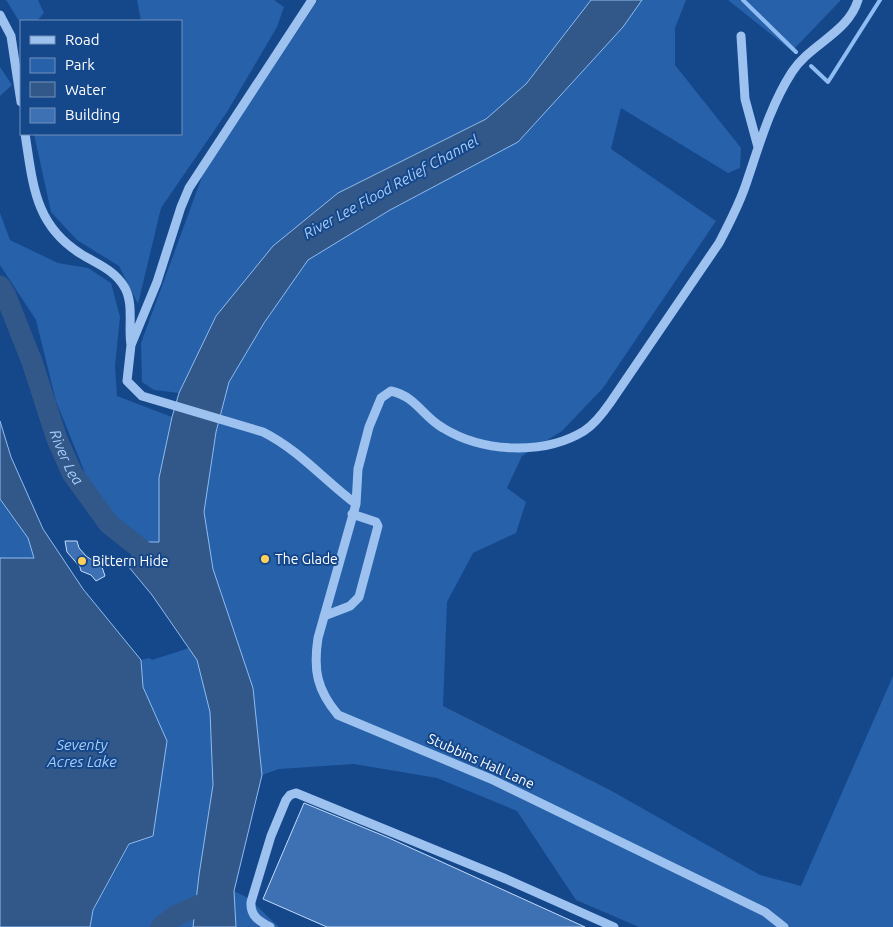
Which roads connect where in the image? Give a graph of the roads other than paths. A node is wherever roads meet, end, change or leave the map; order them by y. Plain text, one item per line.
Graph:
1 (312, 0) edge
2 (858, 0) edge
3 (0, 15) edge
4 (741, 36) dead end
5 (20, 95) edge
6 (25, 135) edge
7 (758, 147) junction
8 (132, 345) junction
9 (356, 504) junction
10 (352, 514) junction
11 (324, 616) junction
12 (270, 927) edge
13 (614, 927) edge
14 (784, 927) edge

1 - 8 lane
2 - 7 lane
3 - 5 lane
4 - 7 lane
6 - 8 lane
7 - 9 lane, Stubbins Hall Lane
8 - 9 lane
9 - 10 lane, Stubbins Hall Lane
10 - 11 lane, Stubbins Hall Lane
10 - 11 lane
11 - 14 lane, Stubbins Hall Lane
12 - 13 lane

